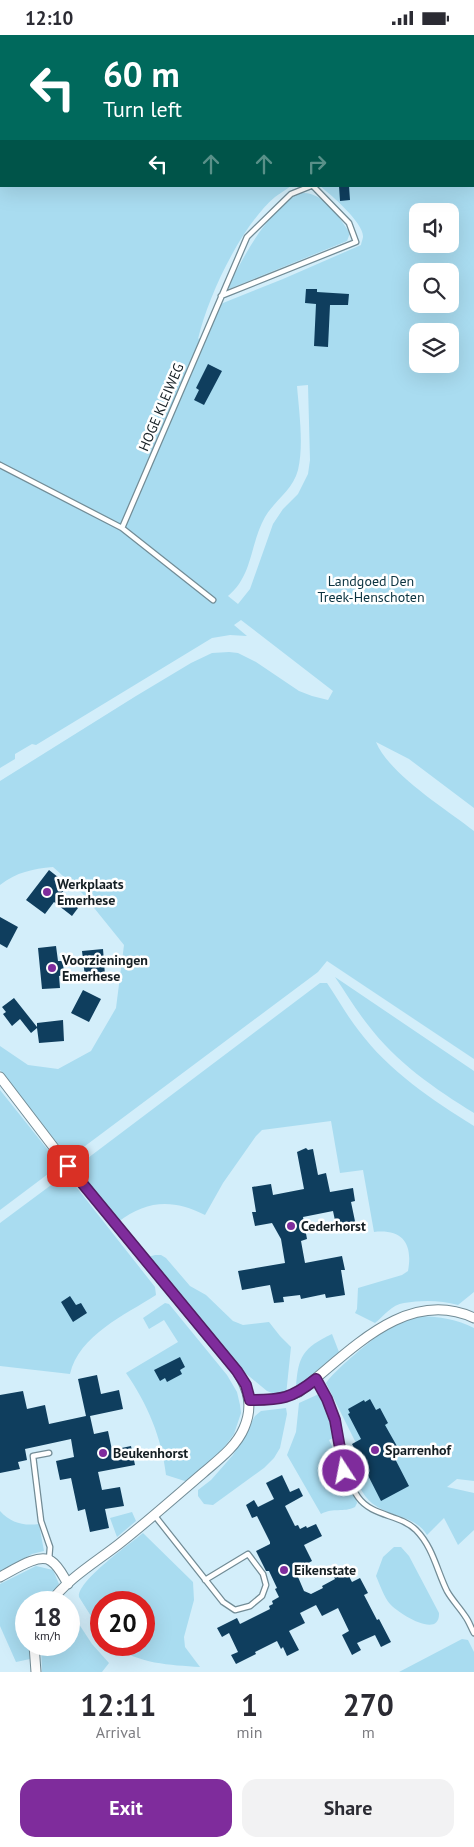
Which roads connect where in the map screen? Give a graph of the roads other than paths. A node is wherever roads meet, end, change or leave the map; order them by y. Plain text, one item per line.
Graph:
1 (309, 187) edge
2 (313, 187) edge
3 (221, 296) junction
4 (0, 465) edge
5 (122, 528) junction
6 (213, 600) dead end
7 (0, 1077) edge
8 (474, 1318) edge
9 (316, 1379) junction
10 (250, 1400) junction
11 (49, 1453) dead end
12 (154, 1516) junction
13 (49, 1560) junction
14 (0, 1577) edge
15 (205, 1580) junction
16 (68, 1584) junction
17 (61, 1591) edge
18 (474, 1633) edge
19 (35, 1656) edge
20 (36, 1672) edge

1 - 3 lane, HOGE KLEIWEG
2 - 3 lane, HOGE KLEIWEG
3 - 5 lane, HOGE KLEIWEG
4 - 5 lane
5 - 6 lane
7 - 10 street
8 - 9 street
9 - 10 street
9 - 18 lane
10 - 12 street
11 - 13 lane
12 - 15 lane
12 - 16 street
13 - 14 street
13 - 16 street
15 - 15 lane
16 - 17 street
19 - 20 street

